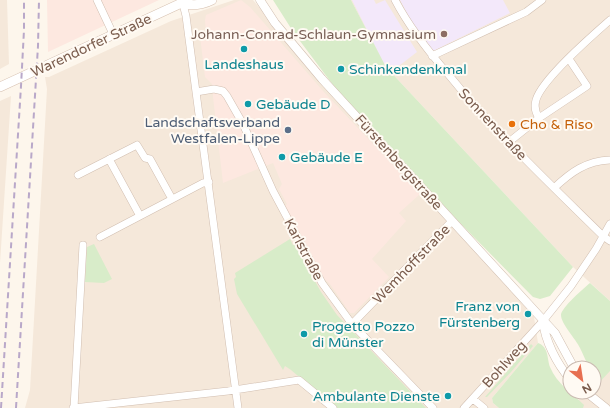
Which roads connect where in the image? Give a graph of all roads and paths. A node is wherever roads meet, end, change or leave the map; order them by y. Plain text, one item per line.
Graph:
1 (97, 0) edge
2 (212, 0) edge
3 (260, 0) edge
4 (395, 0) edge
5 (542, 0) edge
6 (184, 1) edge
7 (610, 20) edge
8 (114, 34) junction
9 (432, 56) junction
10 (569, 58) junction
11 (0, 87) edge
12 (196, 92) junction
13 (539, 118) junction
14 (509, 142) junction
15 (109, 159) junction
16 (610, 160) edge
17 (78, 175) dead end
18 (209, 182) junction
19 (554, 188) junction
20 (172, 199) junction
21 (140, 216) junction
22 (451, 222) junction
23 (610, 224) edge
24 (603, 236) junction
25 (100, 237) dead end
26 (610, 241) edge
27 (83, 245) dead end
28 (543, 320) junction
29 (352, 324) junction
30 (570, 360) edge
31 (562, 369) edge
32 (235, 390) junction
33 (473, 399) junction
34 (596, 400) edge
35 (89, 407) edge
36 (74, 408) edge
37 (238, 408) edge
38 (333, 408) edge
39 (433, 408) edge
40 (464, 408) edge
41 (484, 408) edge
42 (606, 408) edge

1 - 8 street
2 - 6 main road
3 - 22 street, Fürstenbergstraße
4 - 9 street, Sonnenstraße
5 - 9 street
6 - 8 main road, Warendorfer Straße
6 - 12 street
7 - 10 street
8 - 11 main road, Warendorfer Straße
9 - 14 street, Sonnenstraße
10 - 13 street
10 - 13 street
12 - 18 street
12 - 29 street, Karlstraße
13 - 14 street
14 - 19 street, Sonnenstraße
15 - 17 street
15 - 20 street
15 - 21 street
16 - 19 street
18 - 20 street
18 - 32 street
19 - 24 street, Sonnenstraße
20 - 21 street
21 - 25 street
22 - 28 street, Fürstenbergstraße
22 - 29 street, Wemhoffstraße
23 - 24 street, Bohlweg
24 - 26 street, Sonnenstraße
24 - 28 street, Bohlweg
27 - 36 street
28 - 30 street, Fürstenbergstraße
28 - 31 street
28 - 33 street, Bohlweg
29 - 39 street, Karlstraße
32 - 35 street
32 - 37 street
32 - 38 street
33 - 40 street, Bohlweg
33 - 41 street
34 - 42 street
35 - 36 street

